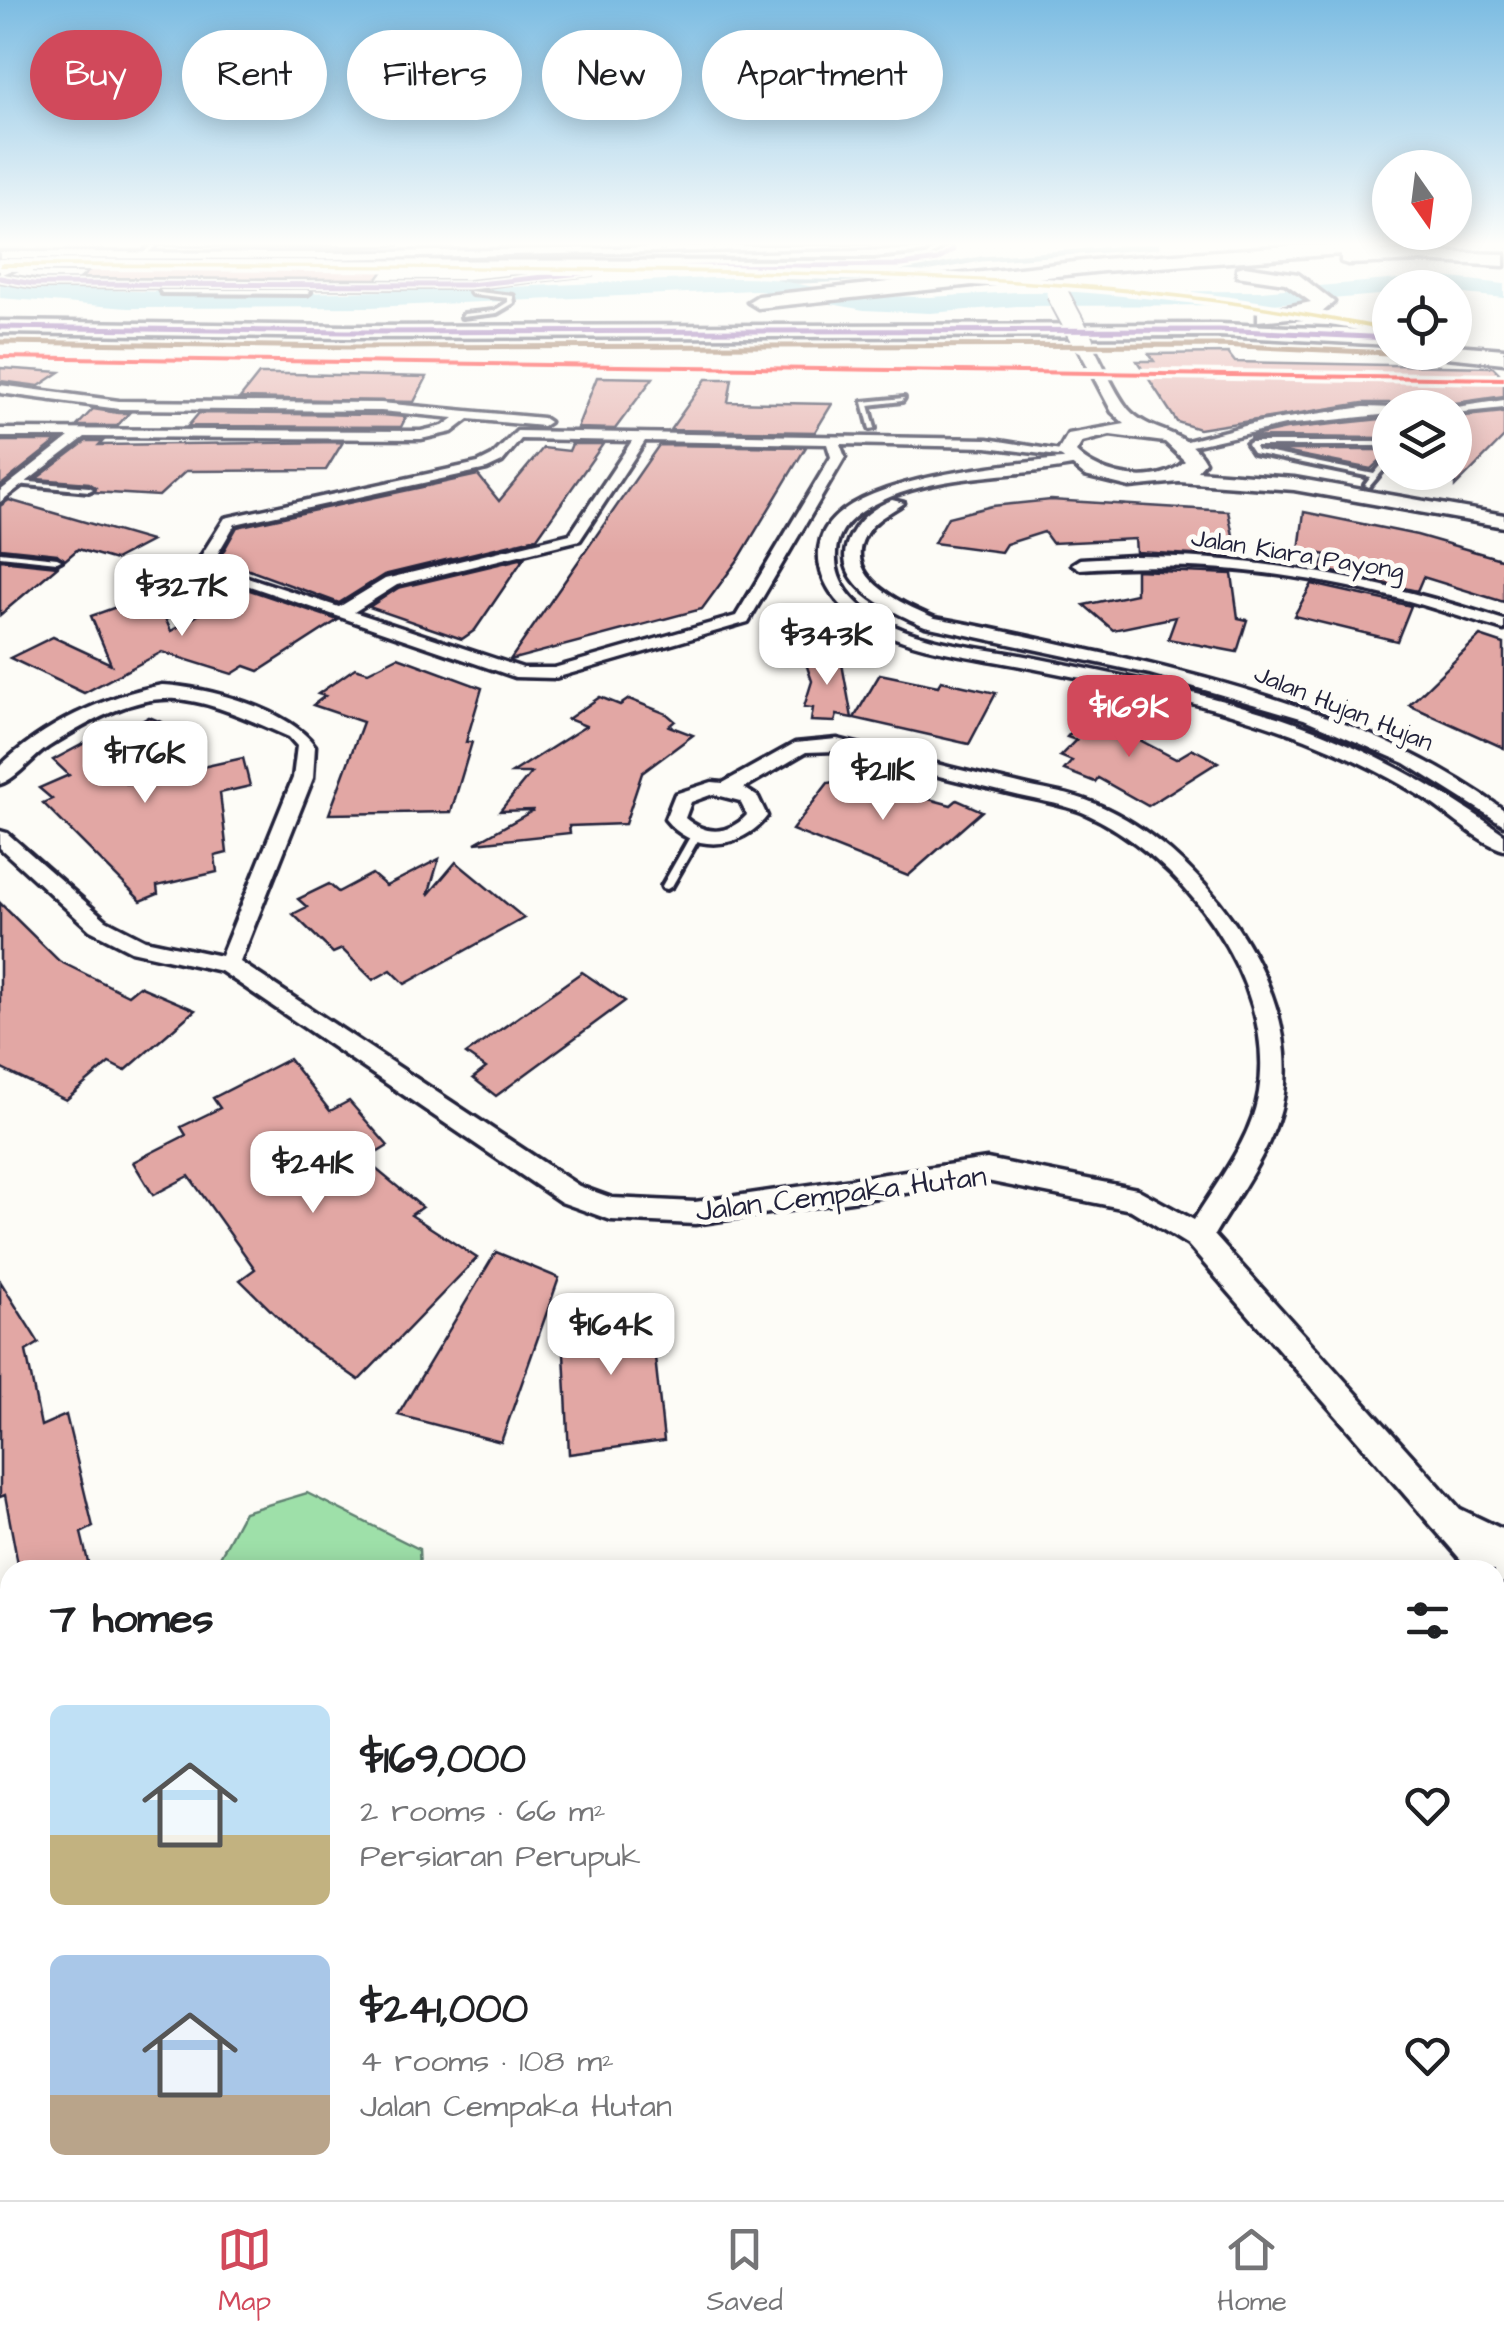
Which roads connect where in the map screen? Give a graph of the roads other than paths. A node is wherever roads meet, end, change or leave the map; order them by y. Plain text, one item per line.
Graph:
1 (1071, 349) edge
2 (1076, 349) edge
3 (1472, 353) edge
4 (1504, 356) edge
5 (1072, 366) dead end
6 (0, 389) edge
7 (902, 398) dead end
8 (1504, 404) edge
9 (303, 408) junction
10 (1472, 408) edge
11 (1372, 411) edge
12 (468, 414) junction
13 (872, 428) junction
14 (1147, 432) junction
15 (0, 433) edge
16 (80, 434) junction
17 (225, 434) junction
18 (642, 436) junction
19 (832, 440) junction
20 (1372, 443) edge
21 (1081, 444) junction
22 (1188, 449) junction
23 (1179, 476) junction
24 (1372, 481) joint
25 (18, 483) junction
26 (89, 489) dead end
27 (1403, 490) edge
28 (0, 498) edge
29 (1504, 519) edge
30 (0, 554) edge
31 (57, 560) dead end
32 (1080, 564) dead end
33 (339, 614) junction
34 (1504, 626) edge
35 (0, 778) edge
36 (728, 788) junction
37 (1504, 819) edge
38 (696, 835) junction
39 (0, 837) edge
40 (1504, 844) edge
41 (667, 886) dead end
42 (228, 965) junction
43 (1198, 1236) junction
44 (1446, 1518) junction
45 (1504, 1548) edge
46 (1483, 1560) edge

1 - 5 street
2 - 14 street
3 - 4 highway
6 - 9 street
7 - 13 lane
8 - 10 street
9 - 12 street
9 - 17 street
11 - 22 street
12 - 13 street
12 - 17 street
13 - 21 street
14 - 21 street
14 - 22 street
15 - 16 street
16 - 17 street
16 - 25 street
18 - 19 street
18 - 33 street
18 - 33 street
19 - 21 street
19 - 33 street
20 - 24 lane
21 - 23 street
21 - 37 street, Jalan Hujan Hujan
21 - 40 street, Jalan Hujan Hujan
22 - 23 street
22 - 24 street
23 - 29 street
25 - 26 lane
25 - 28 street
27 - 29 street
30 - 31 lane
32 - 34 street, Jalan Kiara Payong
35 - 42 street
36 - 38 street
36 - 38 street
36 - 43 street
38 - 41 lane
39 - 42 street, Jalan Cempaka Hutan
42 - 43 street, Jalan Cempaka Hutan
43 - 44 street, Jalan Cempaka Hutan
44 - 45 street, Jalan Cempaka Hutan
44 - 46 street, Jalan Cempaka Hutan

